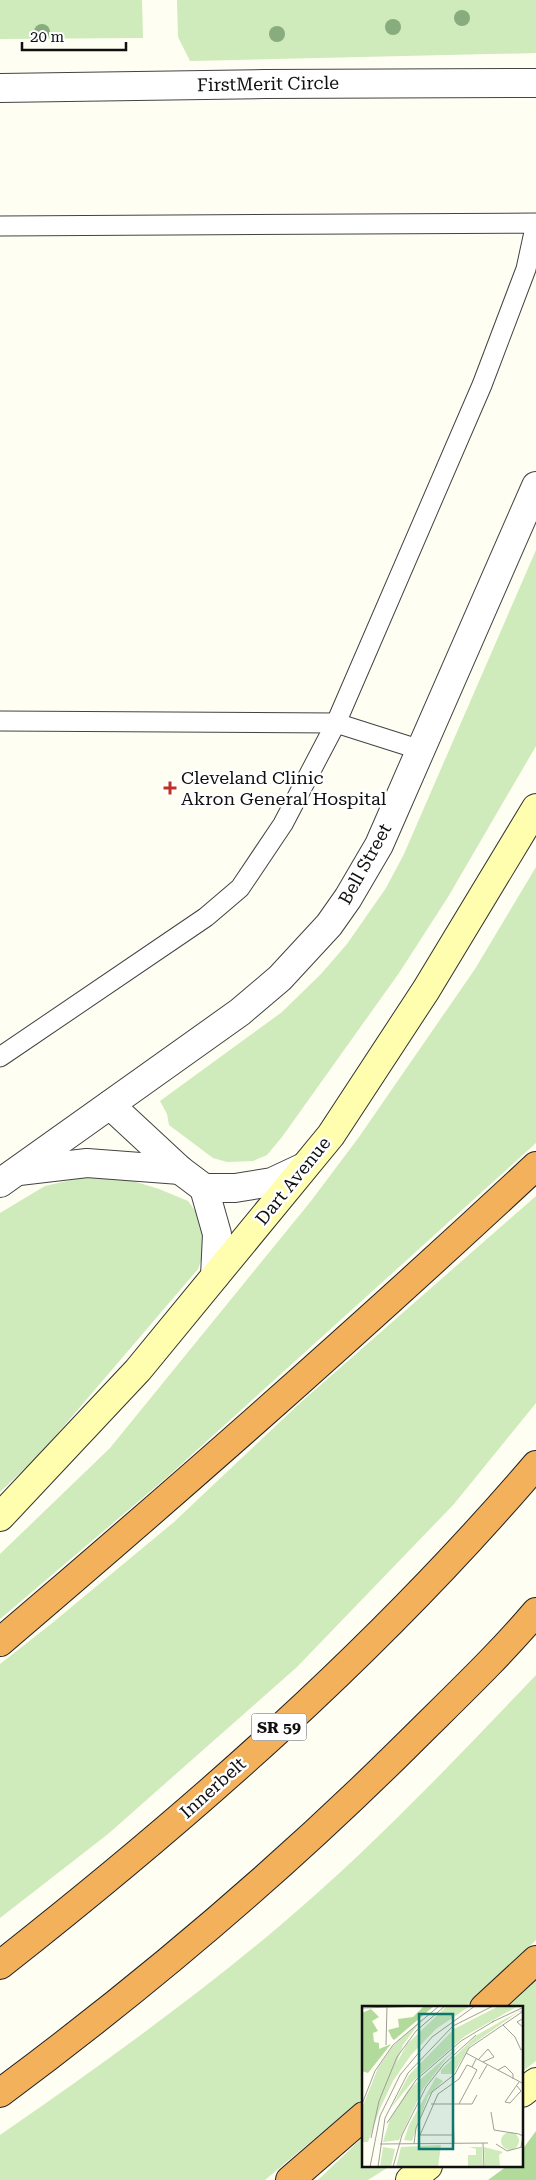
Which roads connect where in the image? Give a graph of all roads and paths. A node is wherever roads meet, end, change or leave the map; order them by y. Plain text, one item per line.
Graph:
1 (536, 83) edge
2 (0, 88) edge
3 (0, 226) edge
4 (536, 486) edge
5 (0, 721) edge
6 (336, 723) junction
7 (421, 750) junction
8 (536, 808) edge
9 (0, 1057) edge
10 (110, 1105) junction
11 (536, 1166) edge
12 (304, 1168) junction
13 (180, 1170) junction
14 (7, 1177) edge
15 (204, 1188) junction
16 (215, 1276) junction
17 (536, 1465) edge
18 (0, 1517) edge
19 (536, 1612) edge
20 (0, 1642) edge
21 (536, 1960) edge
22 (0, 1965) edge
23 (486, 2006) edge
24 (536, 2082) edge
25 (524, 2091) edge
26 (0, 2093) edge
27 (362, 2118) edge
28 (425, 2168) edge
29 (290, 2180) edge
30 (410, 2180) edge

1 - 2 street, FirstMerit Circle
3 - 6 lane
4 - 7 street, Bell Street
5 - 6 lane
6 - 7 lane
6 - 9 lane
7 - 10 street, Bell Street
8 - 12 main road, Dart Avenue
10 - 13 street
10 - 14 street, Bell Street
11 - 20 highway
12 - 15 street
12 - 16 main road, Dart Avenue
13 - 14 street
13 - 15 street
15 - 16 street
16 - 18 main road, Dart Avenue
17 - 22 highway, Innerbelt / SR 59
19 - 26 highway
21 - 23 highway
24 - 25 main road
27 - 29 highway
28 - 30 main road

